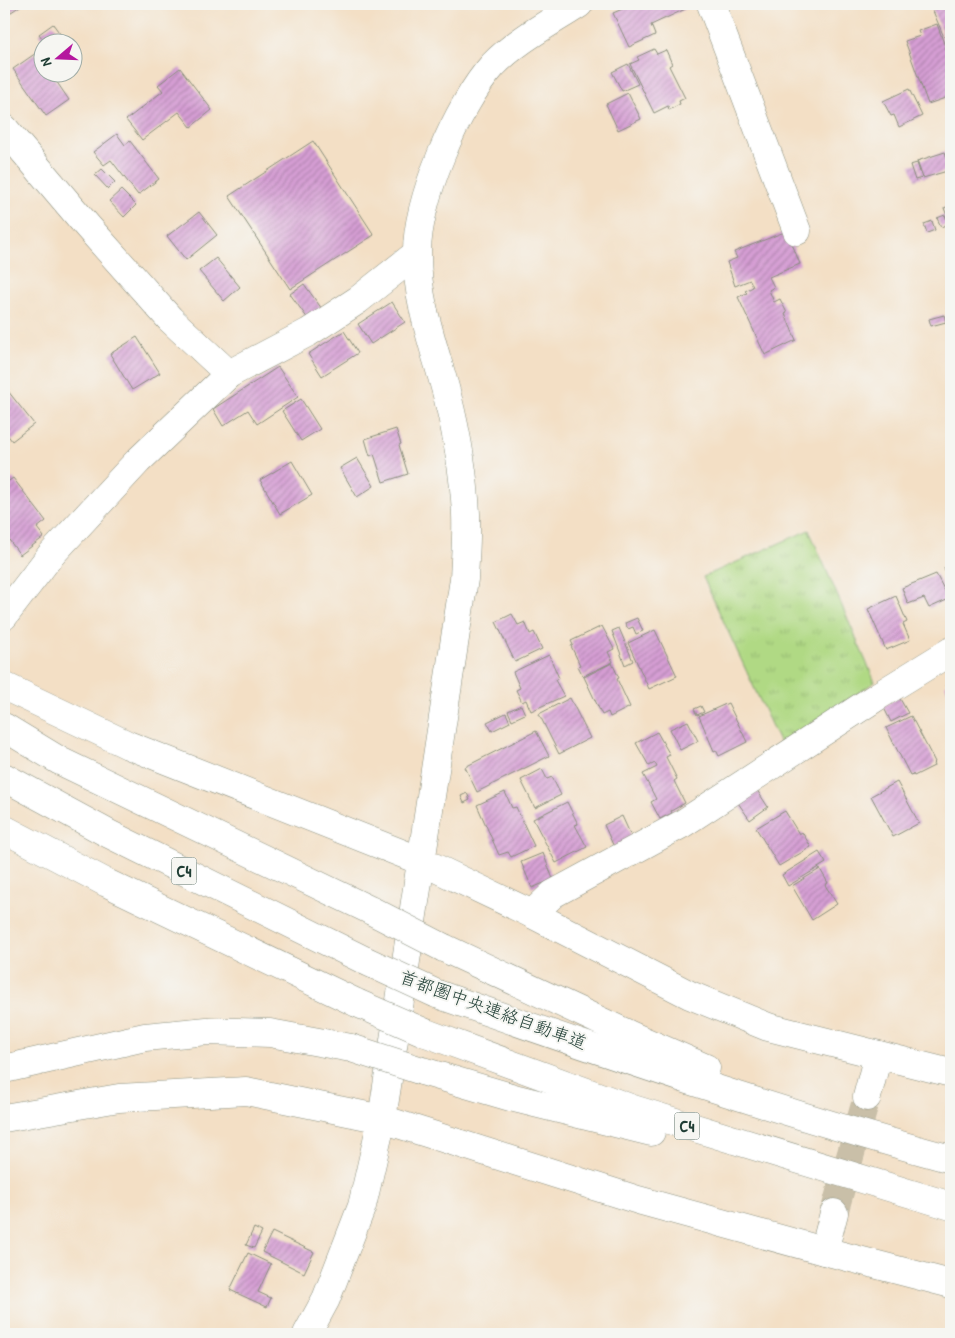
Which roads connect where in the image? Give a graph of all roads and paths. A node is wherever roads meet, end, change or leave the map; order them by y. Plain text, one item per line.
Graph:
1 (579, 4) edge
2 (712, 4) edge
3 (4, 128) edge
4 (796, 231) dead end
5 (416, 254) junction
6 (229, 374) junction
7 (16, 583) edge
8 (4, 616) edge
9 (951, 650) edge
10 (4, 686) edge
11 (4, 727) edge
12 (4, 777) edge
13 (4, 829) edge
14 (421, 861) junction
15 (532, 914) junction
16 (878, 1055) junction
17 (4, 1069) edge
18 (951, 1073) edge
19 (867, 1097) tunnel mouth
20 (4, 1118) edge
21 (382, 1119) junction
22 (848, 1131) junction
23 (951, 1159) edge
24 (951, 1206) edge
25 (834, 1214) tunnel mouth
26 (824, 1252) junction
27 (951, 1284) edge
28 (307, 1334) edge

1 - 5 main road
2 - 4 main road
3 - 6 main road
5 - 6 main road
5 - 14 main road
6 - 7 main road
7 - 8 main road
9 - 15 main road
10 - 14 main road
11 - 22 main road, bridge
12 - 22 main road, 首都圏中央連絡自動車道 / C4, bridge
13 - 24 main road, C4, bridge
14 - 15 main road
14 - 21 main road
15 - 16 main road
16 - 18 main road
16 - 19 main road
17 - 24 main road, bridge
20 - 21 main road
21 - 26 main road
21 - 28 main road
22 - 23 main road, 首都圏中央連絡自動車道 / C4
25 - 26 main road
26 - 27 main road

